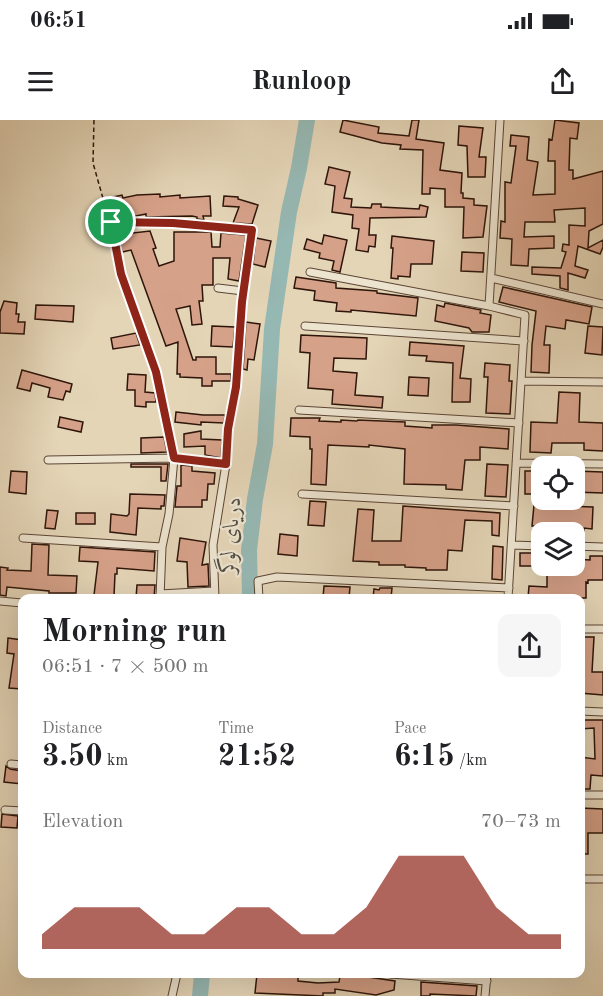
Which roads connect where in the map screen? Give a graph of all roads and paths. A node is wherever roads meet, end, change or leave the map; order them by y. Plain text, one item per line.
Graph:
1 (94, 120) edge
2 (500, 120) edge
3 (111, 222) junction
4 (310, 272) dead end
5 (491, 278) junction
6 (218, 288) dead end
7 (243, 291) junction
8 (603, 304) edge
9 (489, 306) junction
10 (305, 326) dead end
11 (524, 341) junction
12 (521, 381) junction
13 (603, 382) edge
14 (299, 410) dead end
15 (519, 423) junction
16 (174, 458) junction
17 (48, 460) dead end
18 (516, 463) junction
19 (226, 464) junction
20 (603, 464) edge
21 (302, 494) dead end
22 (514, 506) junction
23 (23, 538) dead end
24 (512, 545) junction
25 (531, 546) edge
26 (585, 546) edge
27 (162, 547) junction
28 (603, 547) edge
29 (509, 588) junction
30 (160, 594) edge
31 (214, 594) edge
32 (259, 594) edge
33 (508, 594) edge
34 (0, 601) edge
35 (18, 603) edge
36 (585, 629) edge
37 (603, 629) edge
38 (585, 711) edge
39 (603, 711) edge
40 (11, 764) dead end
41 (18, 765) edge
42 (585, 795) edge
43 (603, 795) edge
44 (5, 810) dead end
45 (18, 811) edge
46 (585, 879) edge
47 (603, 879) edge
48 (176, 978) edge
49 (487, 978) edge
50 (172, 996) edge
51 (485, 996) edge

1 - 3 path
2 - 5 street
3 - 7 street
3 - 16 street
4 - 9 street
5 - 8 street
5 - 9 street
6 - 7 street
7 - 19 street
9 - 11 street
10 - 11 street
11 - 12 street
12 - 13 street
12 - 15 street
14 - 15 street
15 - 18 street
16 - 17 street
16 - 19 street
16 - 27 street
18 - 20 street
18 - 22 street
19 - 31 street
21 - 22 street
22 - 24 street
23 - 27 street
24 - 25 street
24 - 29 street
26 - 28 street
27 - 30 street
29 - 32 street
29 - 33 street
34 - 35 street
36 - 37 street
38 - 39 street
40 - 41 street
42 - 43 street
44 - 45 street
46 - 47 street
48 - 50 street
49 - 51 street

